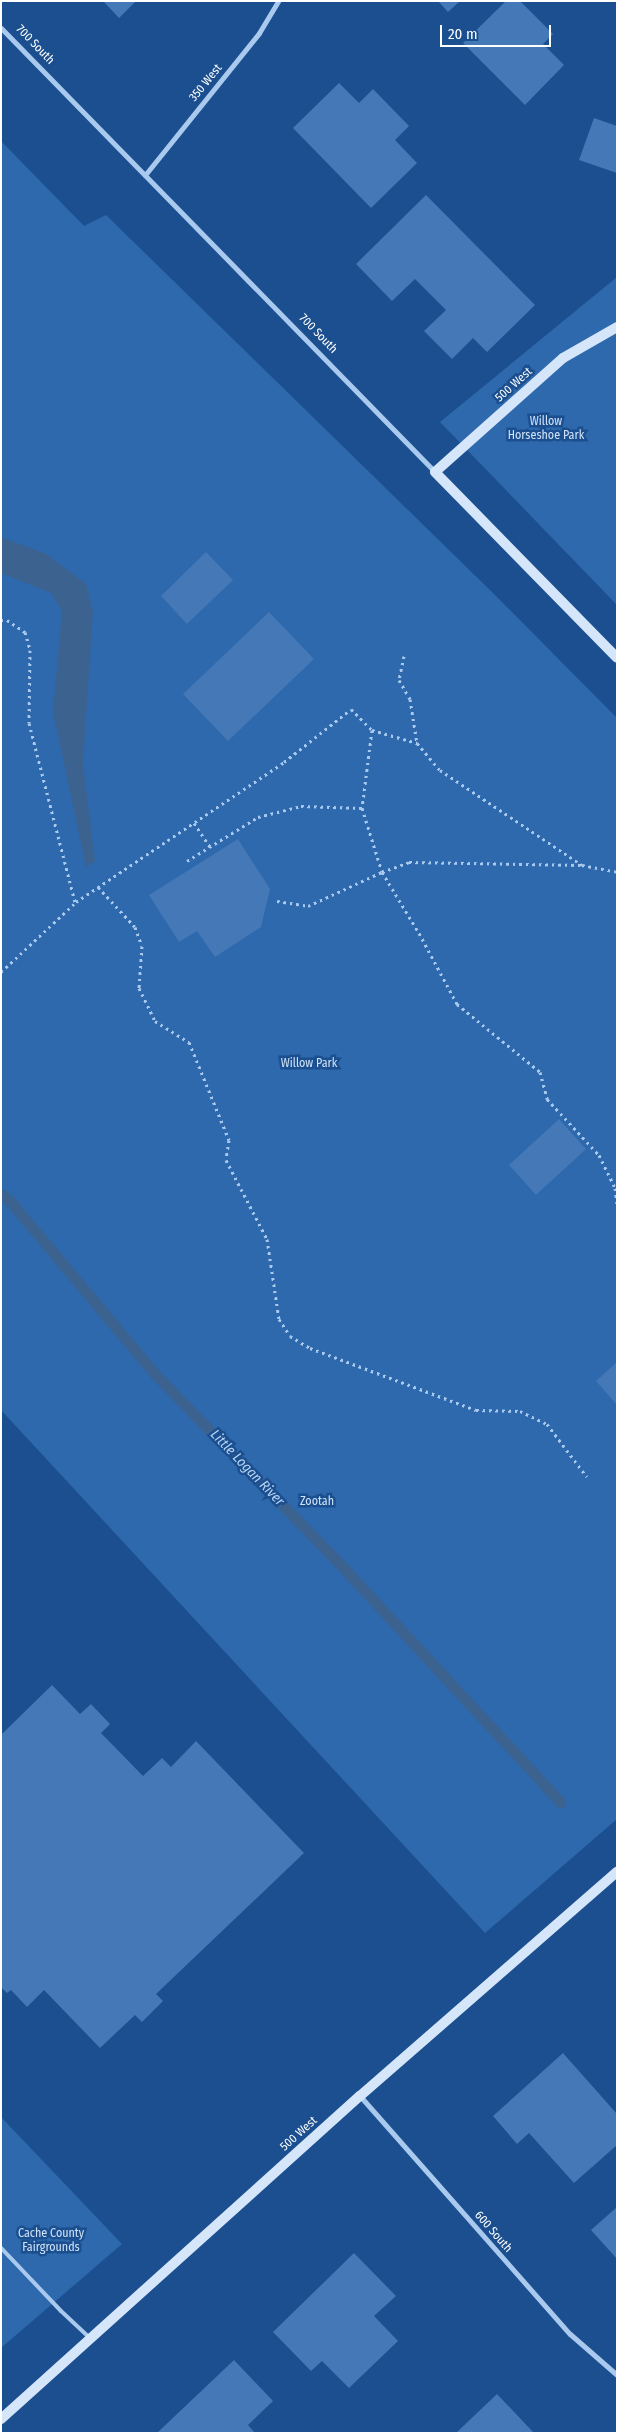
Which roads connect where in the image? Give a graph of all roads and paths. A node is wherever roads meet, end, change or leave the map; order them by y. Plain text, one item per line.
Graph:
1 (278, 1) edge
2 (1, 28) edge
3 (145, 175) junction
4 (617, 327) edge
5 (435, 472) junction
6 (1, 620) edge
7 (404, 656) dead end
8 (617, 658) edge
9 (372, 730) junction
10 (417, 744) junction
11 (362, 808) junction
12 (194, 823) junction
13 (210, 847) junction
14 (187, 861) dead end
15 (582, 865) junction
16 (382, 872) junction
17 (617, 872) edge
18 (98, 887) junction
19 (76, 902) junction
20 (277, 902) dead end
21 (1, 972) edge
22 (617, 1204) edge
23 (587, 1476) dead end
24 (617, 1872) edge
25 (360, 2096) junction
26 (1, 2248) edge
27 (90, 2338) junction
28 (617, 2375) edge
29 (1, 2419) edge

1 - 3 street, 350 West
2 - 3 street, 700 South
3 - 5 street, 700 South
4 - 5 street, 500 West
5 - 8 street, 700 South
6 - 19 path
7 - 10 path
9 - 10 path
9 - 11 path
9 - 12 path
10 - 15 path
11 - 13 path
11 - 16 path
12 - 13 path
12 - 18 path
13 - 14 path
15 - 16 path
15 - 17 path
16 - 20 path
16 - 22 path
18 - 19 path
18 - 23 path
19 - 21 path
24 - 25 street, 500 West
25 - 27 street, 500 West
25 - 28 street, 600 South
26 - 27 lane
27 - 29 street, 500 West

